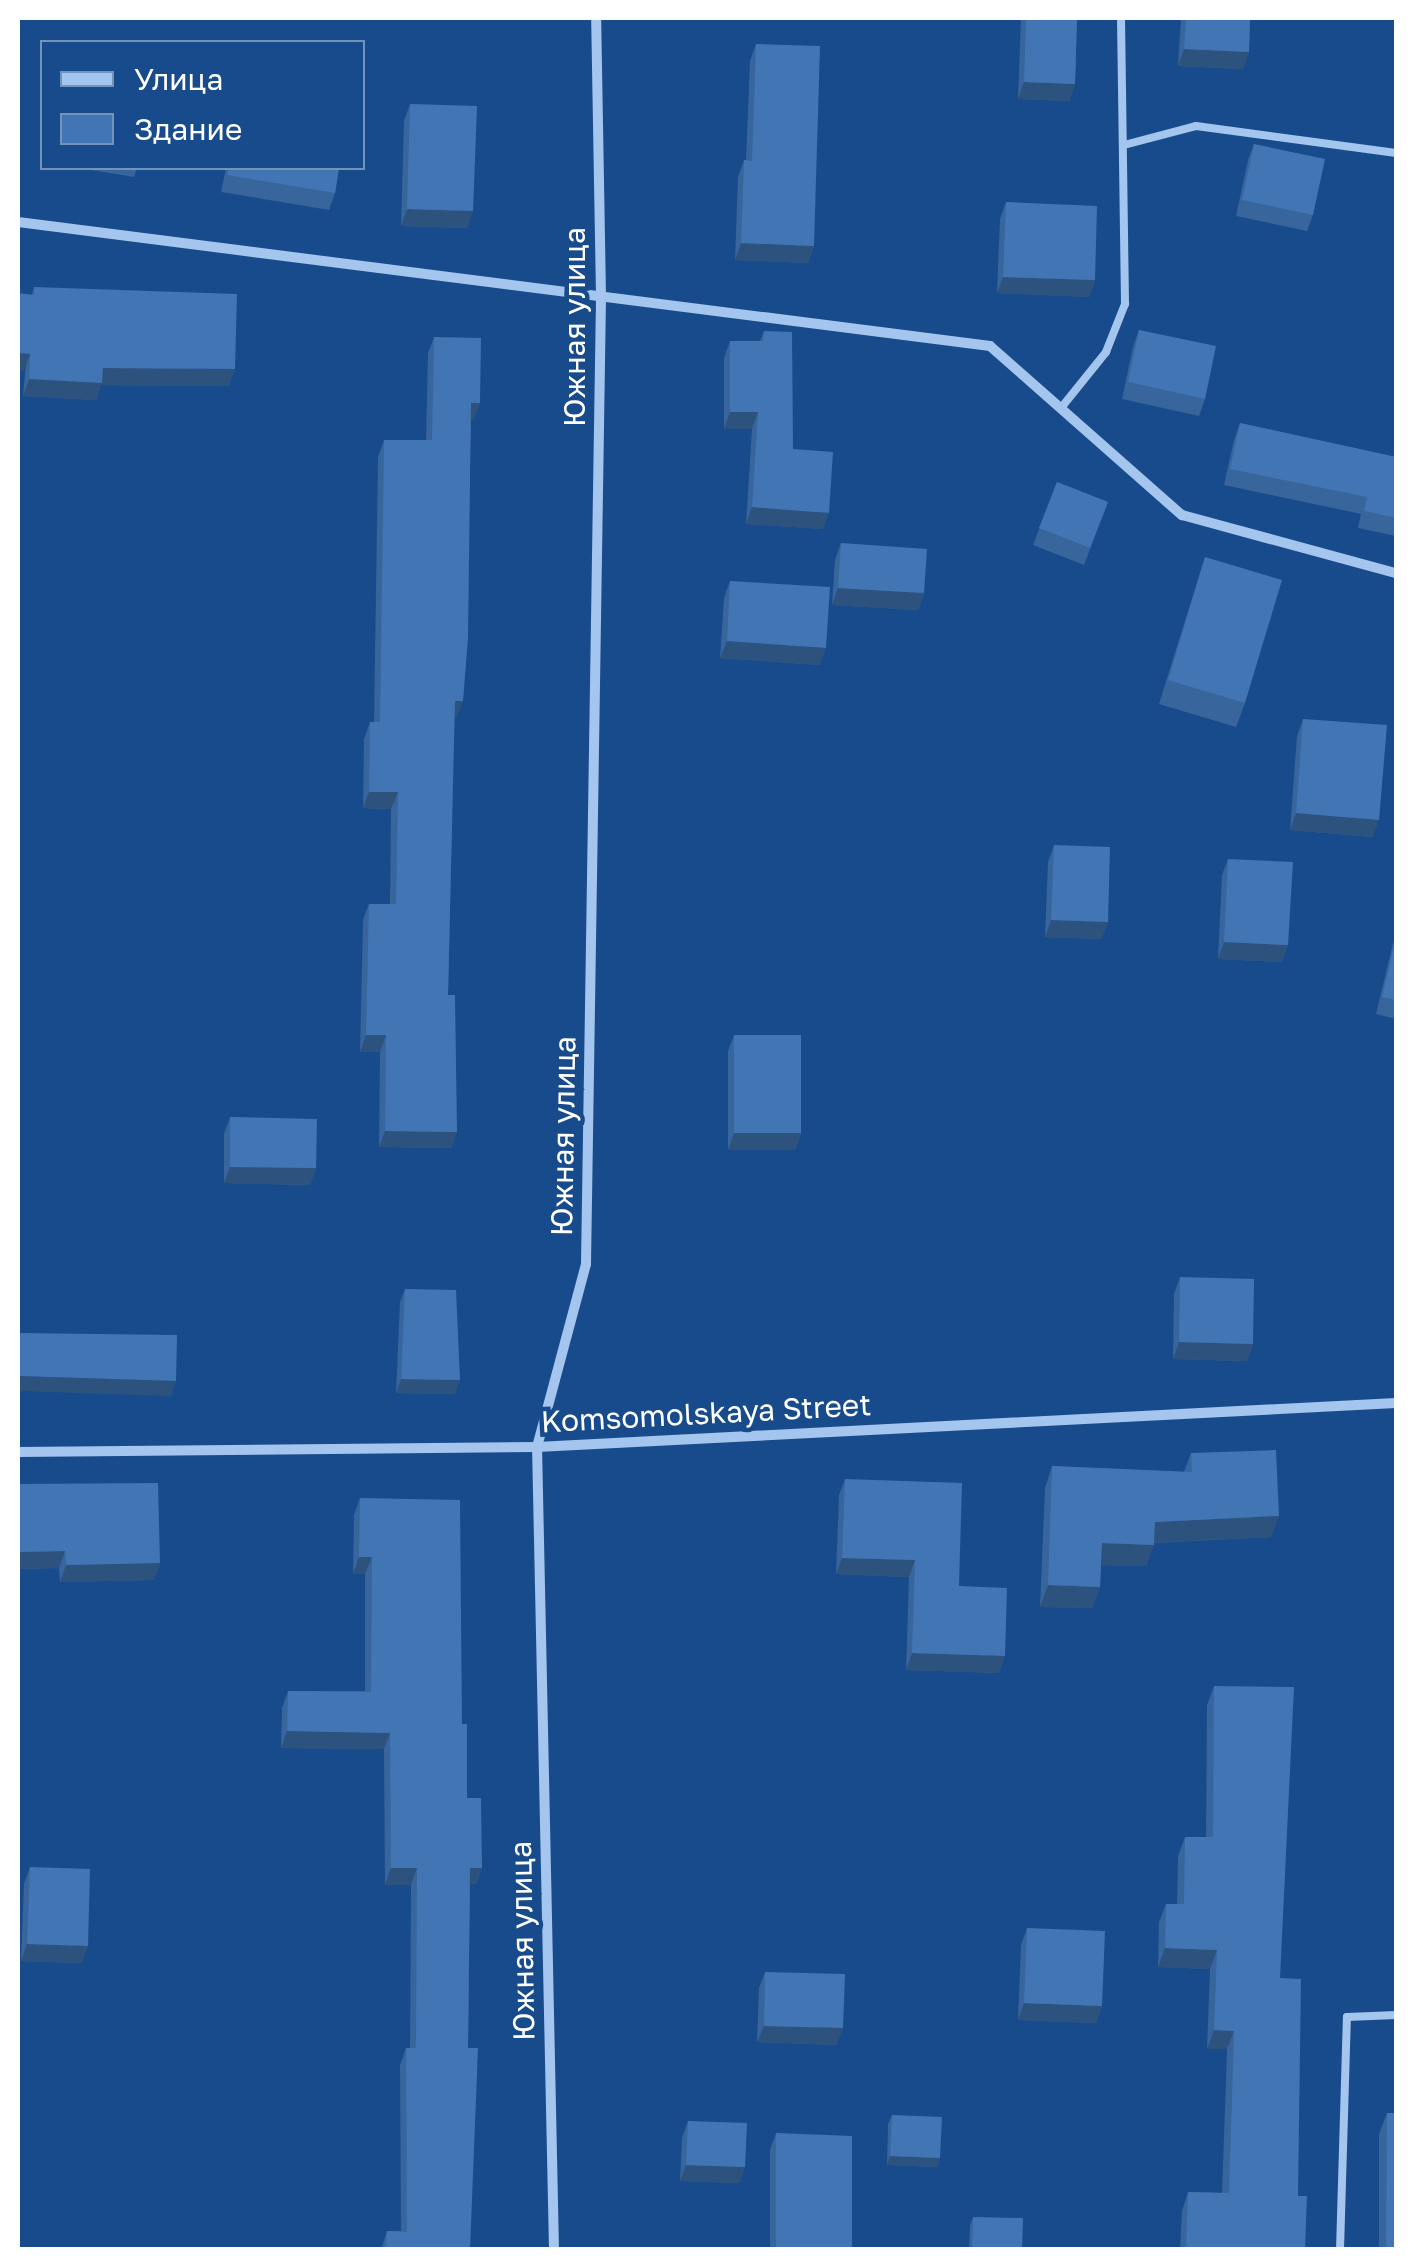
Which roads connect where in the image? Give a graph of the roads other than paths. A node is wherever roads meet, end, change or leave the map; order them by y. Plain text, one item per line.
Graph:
1 (596, 18) edge
2 (1121, 18) edge
3 (1124, 145) junction
4 (1396, 153) edge
5 (18, 222) edge
6 (601, 296) junction
7 (1061, 408) junction
8 (1396, 574) edge
9 (1396, 1403) edge
10 (537, 1446) junction
11 (18, 1452) edge
12 (1396, 2015) edge
13 (554, 2250) edge
14 (1340, 2250) edge

1 - 6 street, Южная улица
2 - 3 lane
3 - 4 lane
3 - 7 lane
5 - 6 street
6 - 7 street
6 - 10 street, Южная улица
7 - 8 street
9 - 10 street, Komsomolskaya Street
10 - 11 street, Komsomolskaya Street
10 - 13 street, Южная улица
12 - 14 lane

